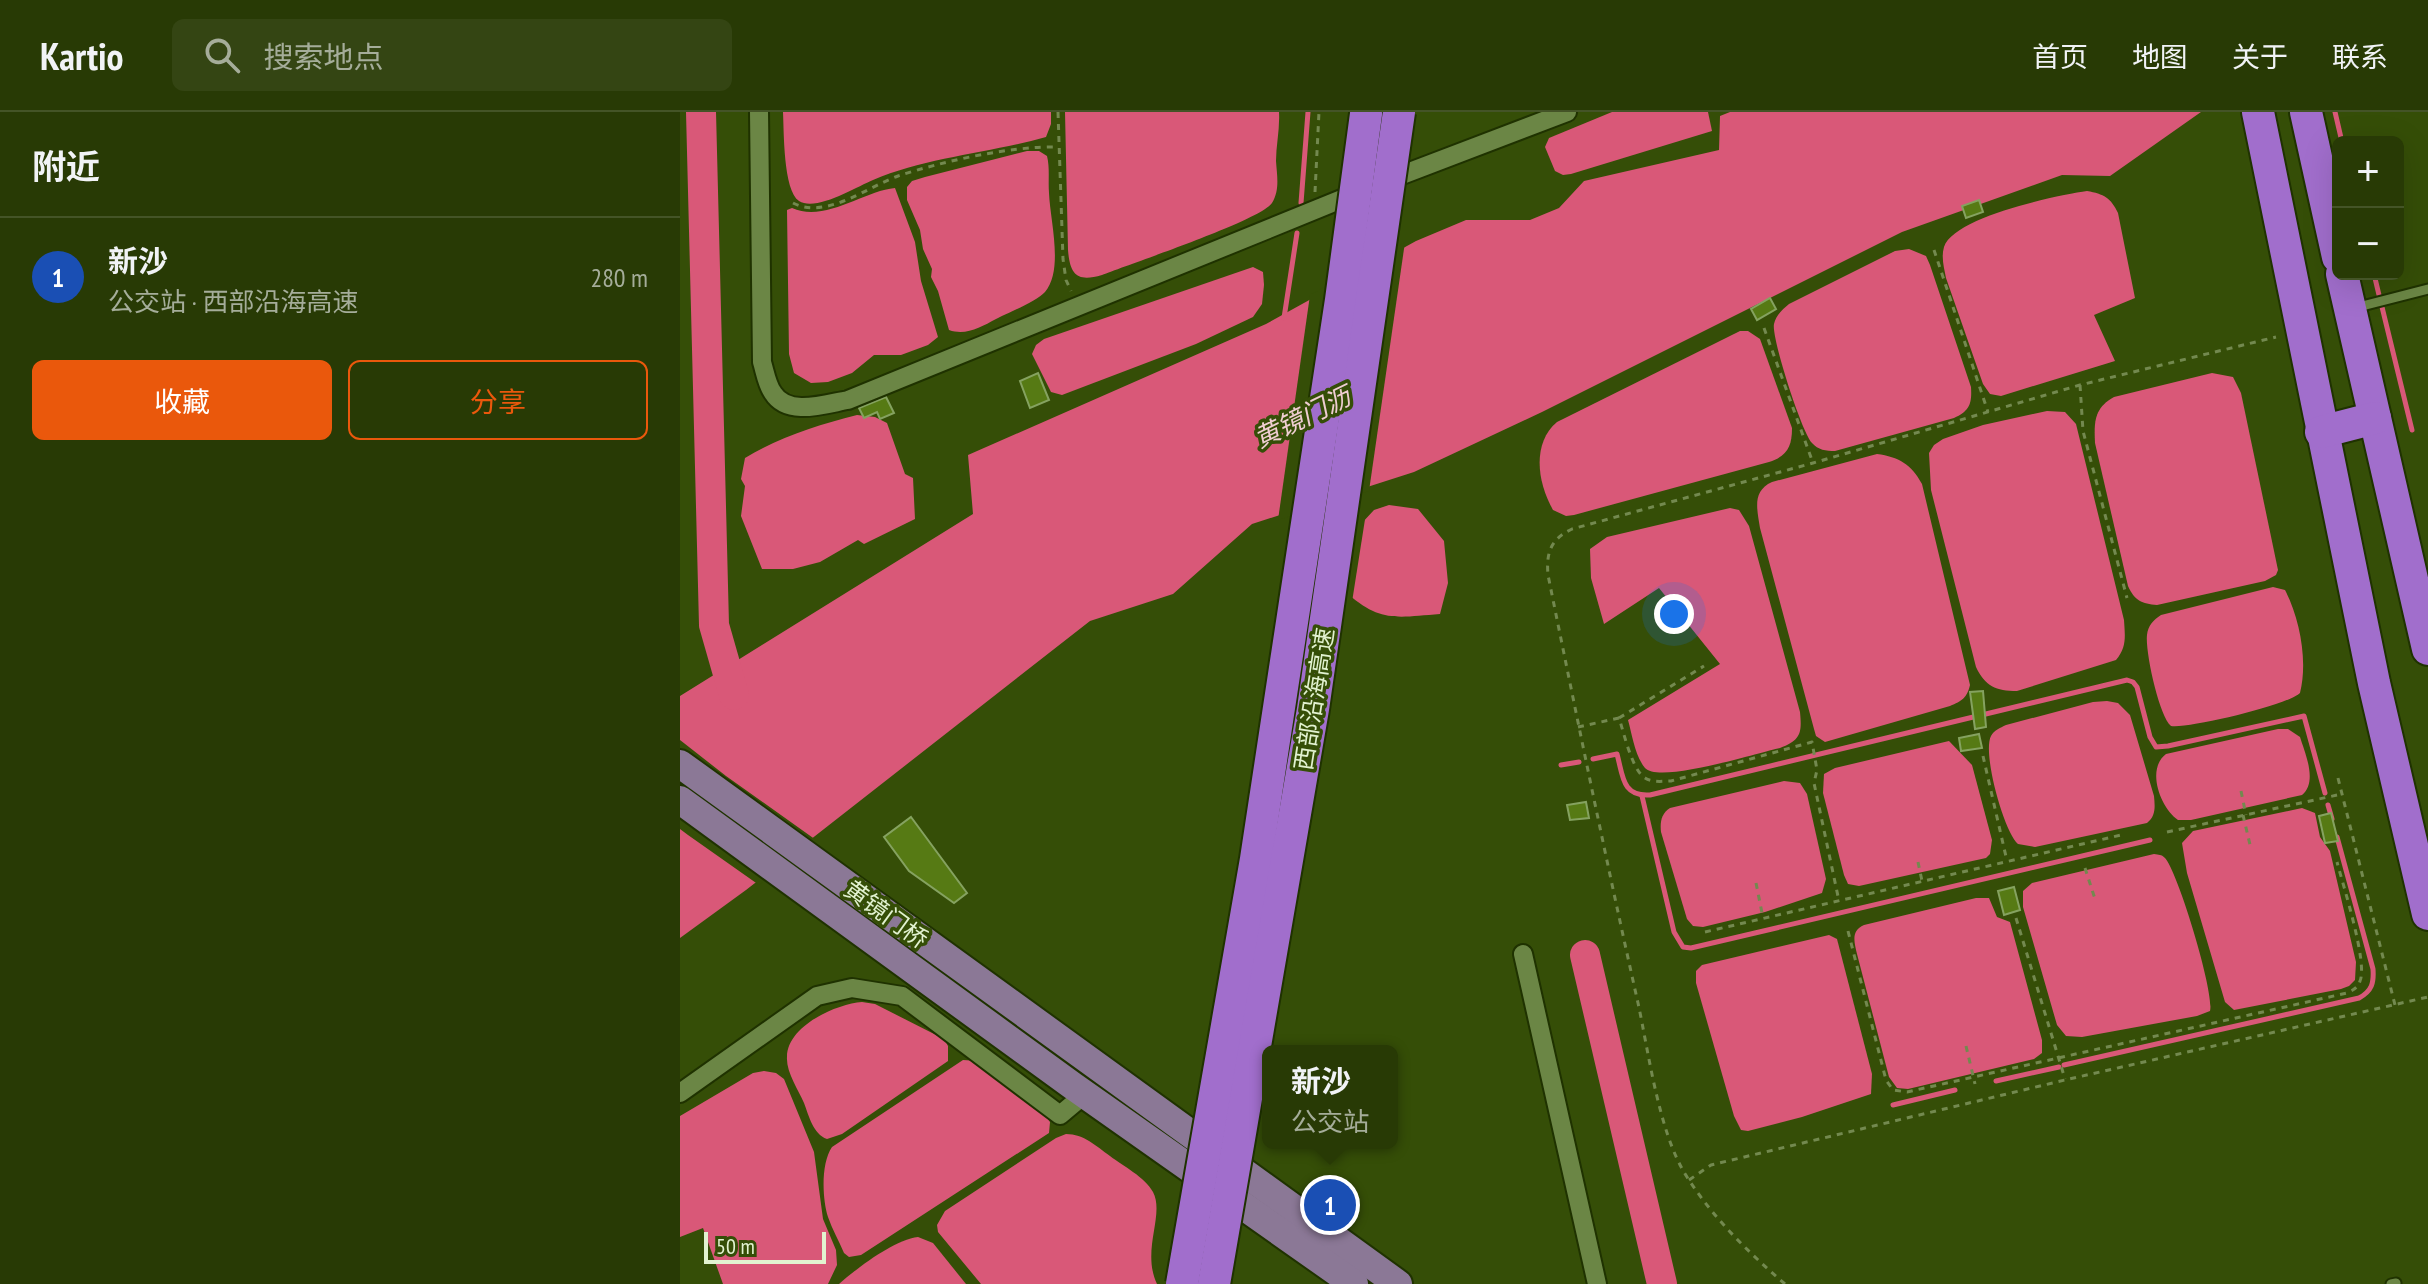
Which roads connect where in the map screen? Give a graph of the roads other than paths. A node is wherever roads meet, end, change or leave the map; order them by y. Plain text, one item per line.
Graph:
1 (759, 112) edge
2 (1345, 112) edge
3 (1366, 112) edge
4 (1399, 112) edge
5 (1567, 112) edge
6 (2258, 112) edge
7 (2306, 112) edge
8 (2332, 231) edge
9 (2343, 280) edge
10 (2428, 289) edge
11 (1341, 300) junction
12 (2366, 305) dead end
13 (2375, 418) junction
14 (2321, 432) junction
15 (2428, 649) edge
16 (680, 764) edge
17 (680, 800) edge
18 (2428, 914) edge
19 (1523, 954) dead end
20 (1079, 1090) junction
21 (680, 1093) edge
22 (1182, 1284) edge
23 (1214, 1284) edge
24 (1354, 1284) edge
25 (1398, 1284) edge
26 (1597, 1284) edge

1 - 5 street
2 - 11 highway, bridge
3 - 11 highway, 西部沿海高速, bridge
4 - 23 highway, 西部沿海高速, bridge
6 - 14 highway
7 - 8 highway
9 - 13 highway
10 - 12 lane
11 - 22 highway, 西部沿海高速, bridge
13 - 14 highway
13 - 15 highway
14 - 18 highway
16 - 25 main road, 黄镜门桥
17 - 20 main road, 黄镜门桥
19 - 26 street
20 - 21 street
20 - 24 main road, 黄镜门桥

